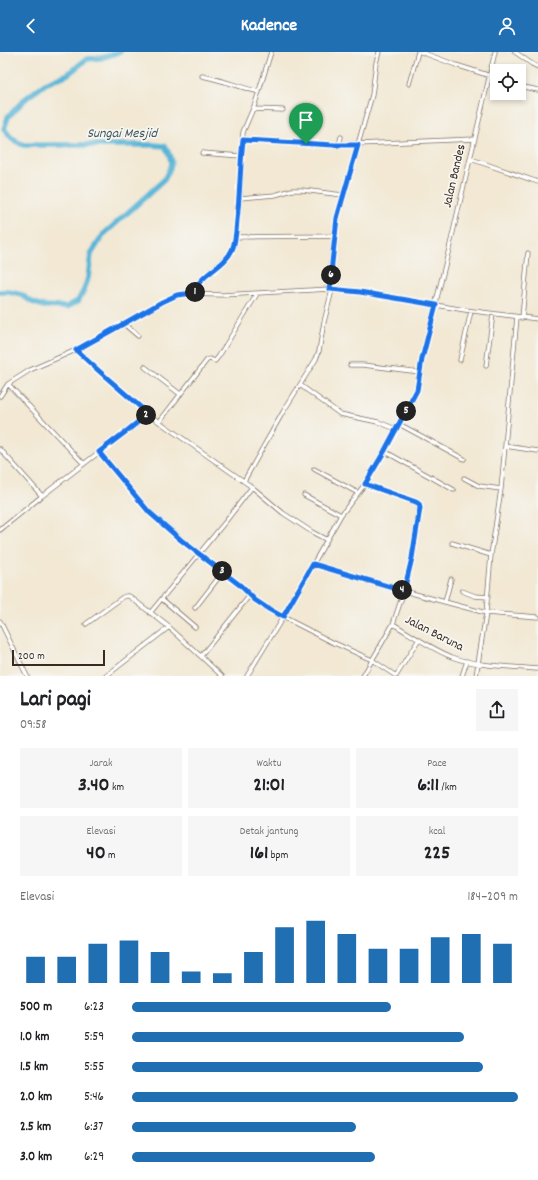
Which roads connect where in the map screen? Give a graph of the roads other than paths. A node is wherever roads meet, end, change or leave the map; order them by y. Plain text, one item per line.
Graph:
1 (271, 52) edge
2 (379, 52) edge
3 (420, 52) edge
4 (495, 52) edge
5 (515, 52) edge
6 (522, 54) edge
7 (538, 67) edge
8 (489, 75) junction
9 (202, 76) dead end
10 (409, 84) dead end
11 (526, 87) edge
12 (538, 90) edge
13 (259, 92) junction
14 (253, 109) junction
15 (283, 110) dead end
16 (304, 126) dead end
17 (341, 136) dead end
18 (474, 139) junction
19 (243, 140) junction
20 (306, 144) junction
21 (339, 145) junction
22 (358, 145) junction
23 (202, 153) dead end
24 (241, 156) junction
25 (471, 159) junction
26 (538, 182) edge
27 (343, 195) junction
28 (240, 198) junction
29 (335, 236) junction
30 (235, 237) junction
31 (528, 253) dead end
32 (331, 289) junction
33 (194, 293) junction
34 (257, 294) junction
35 (436, 305) junction
36 (471, 311) junction
37 (493, 314) junction
38 (517, 317) junction
39 (522, 318) junction
40 (538, 320) edge
41 (124, 324) junction
42 (138, 336) dead end
43 (76, 350) junction
44 (460, 360) dead end
45 (350, 365) dead end
46 (486, 366) dead end
47 (145, 367) dead end
48 (420, 372) junction
49 (8, 384) junction
50 (300, 385) junction
51 (180, 394) junction
52 (0, 396) edge
53 (148, 414) junction
54 (159, 422) junction
55 (399, 424) junction
56 (396, 429) junction
57 (506, 446) junction
58 (0, 449) edge
59 (538, 451) edge
60 (99, 452) junction
61 (384, 452) junction
62 (464, 458) dead end
63 (84, 464) junction
64 (314, 469) dead end
65 (464, 478) dead end
66 (244, 481) junction
67 (365, 484) junction
68 (252, 487) junction
69 (501, 489) junction
70 (454, 490) dead end
71 (358, 494) junction
72 (304, 495) dead end
73 (42, 496) junction
74 (341, 515) junction
75 (0, 530) edge
76 (327, 540) junction
77 (452, 543) dead end
78 (200, 553) junction
79 (491, 555) junction
80 (313, 564) junction
81 (222, 572) junction
82 (451, 579) dead end
83 (404, 591) junction
84 (462, 591) dead end
85 (250, 595) junction
86 (488, 597) junction
87 (162, 599) junction
88 (445, 602) junction
89 (196, 608) dead end
90 (150, 613) junction
91 (486, 613) junction
92 (283, 617) junction
93 (538, 617) edge
94 (0, 622) edge
95 (86, 624) dead end
96 (392, 624) junction
97 (169, 627) junction
98 (195, 628) dead end
99 (419, 639) junction
100 (201, 656) junction
101 (372, 660) junction
102 (466, 661) junction
103 (478, 664) junction
104 (538, 669) edge
105 (27, 676) edge
106 (106, 676) edge
107 (222, 676) edge
108 (247, 676) edge
109 (363, 676) edge
110 (396, 676) edge
111 (462, 676) edge
112 (476, 676) edge

1 - 13 street
2 - 22 street
3 - 8 street
3 - 10 street
4 - 8 street, Jalan Bandes
5 - 6 street
6 - 7 street
8 - 18 street, Jalan Bandes
9 - 13 street
11 - 12 street
13 - 14 street
14 - 15 street
14 - 19 street
16 - 20 street
17 - 21 street
18 - 22 street
18 - 25 street, Jalan Bandes
19 - 20 street
19 - 24 street
20 - 21 street
21 - 22 street
22 - 27 street
23 - 24 street
24 - 28 street
25 - 26 street
25 - 35 street, Jalan Bandes
27 - 28 street
27 - 29 street
28 - 30 street
29 - 30 street
29 - 32 street
30 - 33 street
31 - 39 street
32 - 34 street
32 - 35 street
32 - 50 street
33 - 34 street
33 - 41 street
34 - 51 street
35 - 36 street
35 - 48 street, Jalan Bandes
36 - 37 street
36 - 44 street
37 - 38 street
37 - 46 street
38 - 39 street
38 - 57 street
39 - 40 street
41 - 42 street
41 - 43 street
43 - 49 street
43 - 53 street
45 - 48 street
47 - 51 street
48 - 55 street, Jalan Bandes
49 - 52 street
49 - 63 street
50 - 56 street
50 - 66 street
51 - 54 street
53 - 54 street
53 - 60 street
54 - 66 street
55 - 56 street, Jalan Bandes
55 - 62 street
56 - 61 street, Jalan Bandes
57 - 59 street
57 - 69 street
58 - 73 street
60 - 63 street
60 - 78 street
61 - 67 street, Jalan Bandes
61 - 70 street
63 - 73 street
64 - 71 street
65 - 69 street
66 - 68 street
67 - 71 street, Jalan Bandes
67 - 83 street
68 - 76 street
68 - 78 street
69 - 79 street
71 - 74 street, Jalan Bandes
72 - 74 street
73 - 75 street
74 - 76 street, Jalan Bandes
76 - 80 street, Jalan Bandes
77 - 79 street
78 - 81 street
78 - 87 street
79 - 86 street
80 - 83 street
80 - 92 street, Jalan Bandes
81 - 85 street
81 - 89 street
82 - 88 street
83 - 88 street
83 - 96 street
84 - 86 street
85 - 92 street
85 - 100 street
86 - 91 street
87 - 90 street
87 - 98 street
88 - 91 street
90 - 95 street
90 - 97 street
91 - 93 street
91 - 103 street
92 - 101 street
92 - 108 street, Jalan Bandes
94 - 105 street
96 - 99 street, Jalan Baruna
96 - 101 street
97 - 100 street
97 - 106 street
99 - 102 street, Jalan Baruna
99 - 110 street
100 - 107 street
101 - 109 street
101 - 110 street
102 - 103 street, Jalan Baruna
102 - 111 street
103 - 104 street, Jalan Baruna
103 - 112 street

